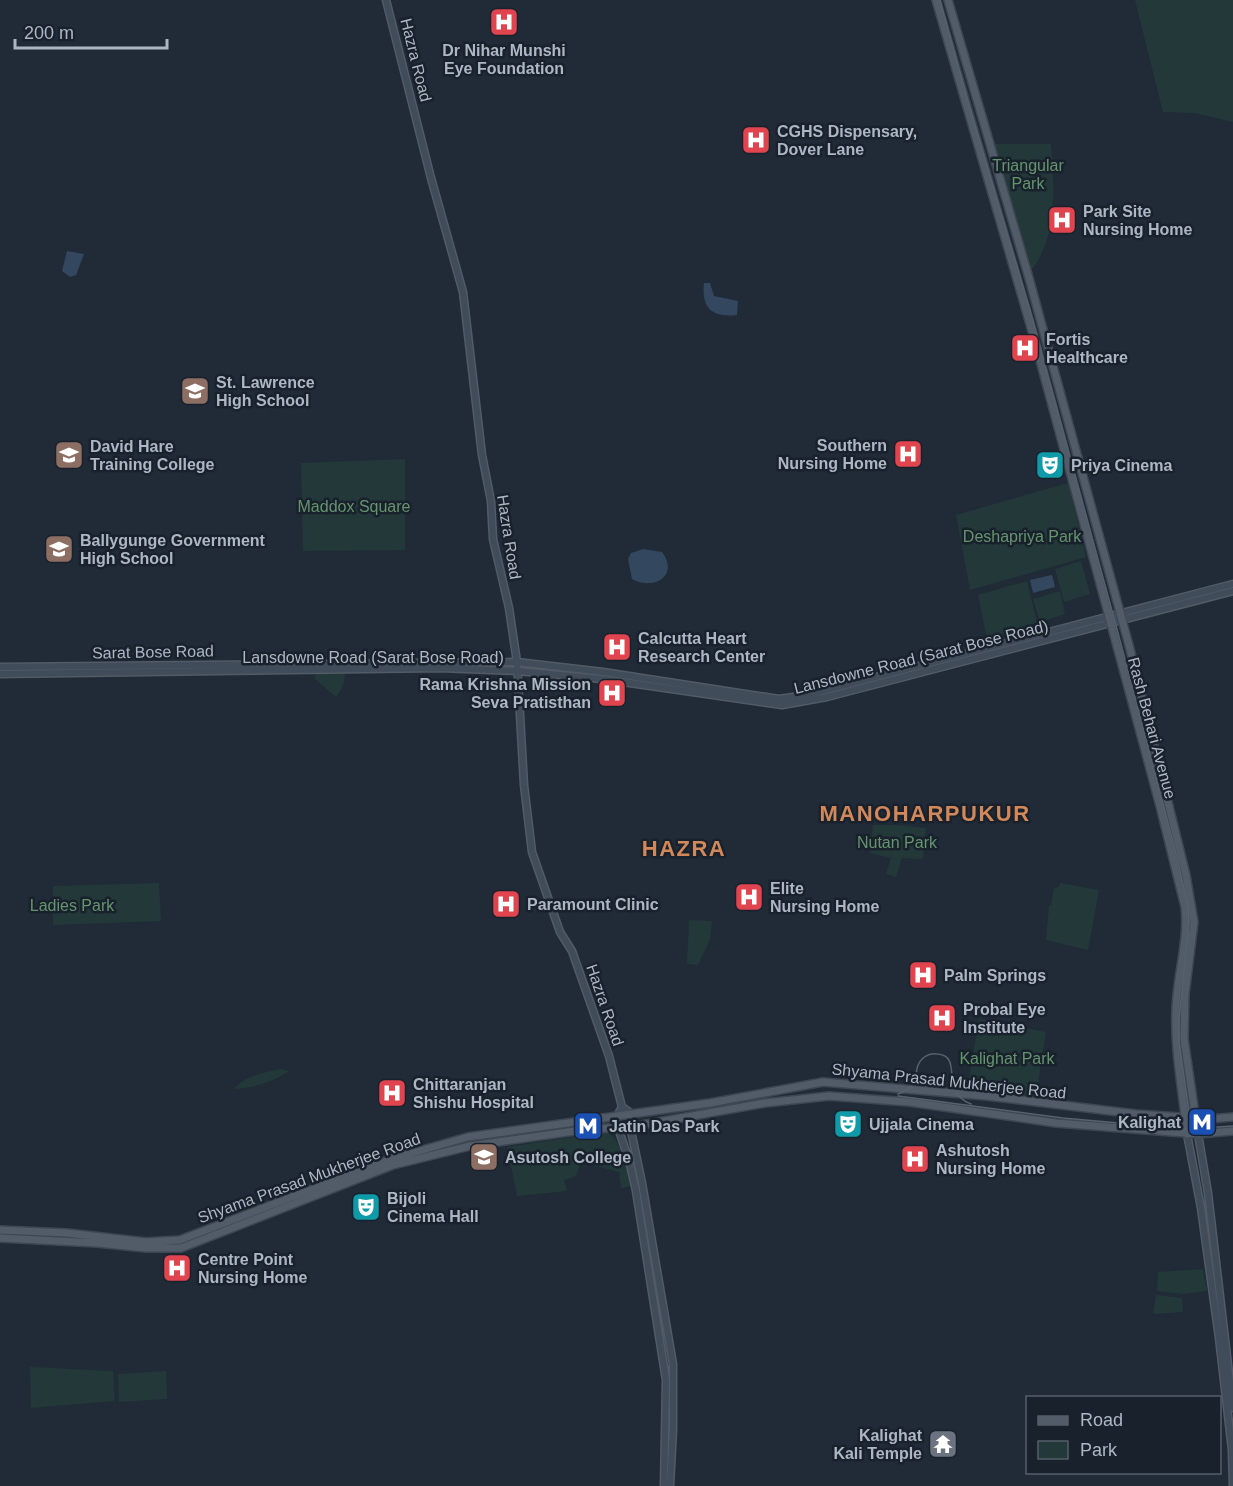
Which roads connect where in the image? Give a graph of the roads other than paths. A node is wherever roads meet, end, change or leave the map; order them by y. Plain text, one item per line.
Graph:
1 (386, 0) edge
2 (936, 0) edge
3 (948, 0) edge
4 (1233, 584) edge
5 (1233, 591) edge
6 (1122, 616) junction
7 (1109, 620) junction
8 (518, 662) junction
9 (0, 667) edge
10 (518, 671) junction
11 (0, 674) edge
12 (664, 681) joint
13 (1152, 731) junction
14 (1140, 734) junction
15 (622, 1107) junction
16 (632, 1114) junction
17 (617, 1116) junction
18 (1233, 1117) edge
19 (1185, 1118) junction
20 (1194, 1118) junction
21 (630, 1126) junction
22 (618, 1128) junction
23 (1233, 1131) edge
24 (1187, 1134) junction
25 (1198, 1134) junction
26 (0, 1230) edge
27 (0, 1238) edge
28 (180, 1244) junction
29 (1233, 1408) edge
30 (1233, 1480) edge
31 (664, 1486) edge
32 (670, 1486) edge
33 (1233, 1486) edge

1 - 8 main road, Hazra Road
2 - 7 main road, Rash Behari Avenue
3 - 6 main road, Rash Behari Avenue
4 - 6 main road
5 - 6 main road, Lansdowne Road (Sarat Bose Road)
6 - 7 main road, Lansdowne Road (Sarat Bose Road)
6 - 13 main road, Rash Behari Avenue
7 - 10 main road, Lansdowne Road (Sarat Bose Road)
7 - 12 main road, Lansdowne Road (Sarat Bose Road)
7 - 14 main road, Rash Behari Avenue
8 - 9 main road, Sarat Bose Road
8 - 10 main road, Hazra Road
8 - 12 main road, Sarat Bose Road
10 - 11 main road, Lansdowne Road (Sarat Bose Road)
10 - 15 main road, Hazra Road
13 - 14 main road
13 - 20 main road, Rash Behari Avenue
14 - 19 main road, Rash Behari Avenue
15 - 16 main road
15 - 17 main road
16 - 17 main road, Shyama Prasad Mukherjee Road
16 - 19 main road, Shyama Prasad Mukherjee Road
16 - 21 main road
17 - 22 main road
17 - 28 main road, Shyama Prasad Mukherjee Road
18 - 20 main road, Shyama Prasad Mukherjee Road
19 - 20 main road, Shyama Prasad Mukherjee Road
19 - 24 main road, Rash Behari Avenue
20 - 25 main road, Rash Behari Avenue
21 - 22 main road, Shyama Prasad Mukherjee Road
21 - 24 main road, Shyama Prasad Mukherjee Road
21 - 32 main road
22 - 28 main road, Shyama Prasad Mukherjee Road
22 - 31 main road
23 - 25 main road, Shyama Prasad Mukherjee Road
24 - 25 main road, Shyama Prasad Mukherjee Road
24 - 30 main road, Rash Behari Avenue
25 - 29 main road
26 - 28 main road
27 - 28 main road
30 - 33 main road, Rash Behari Avenue

